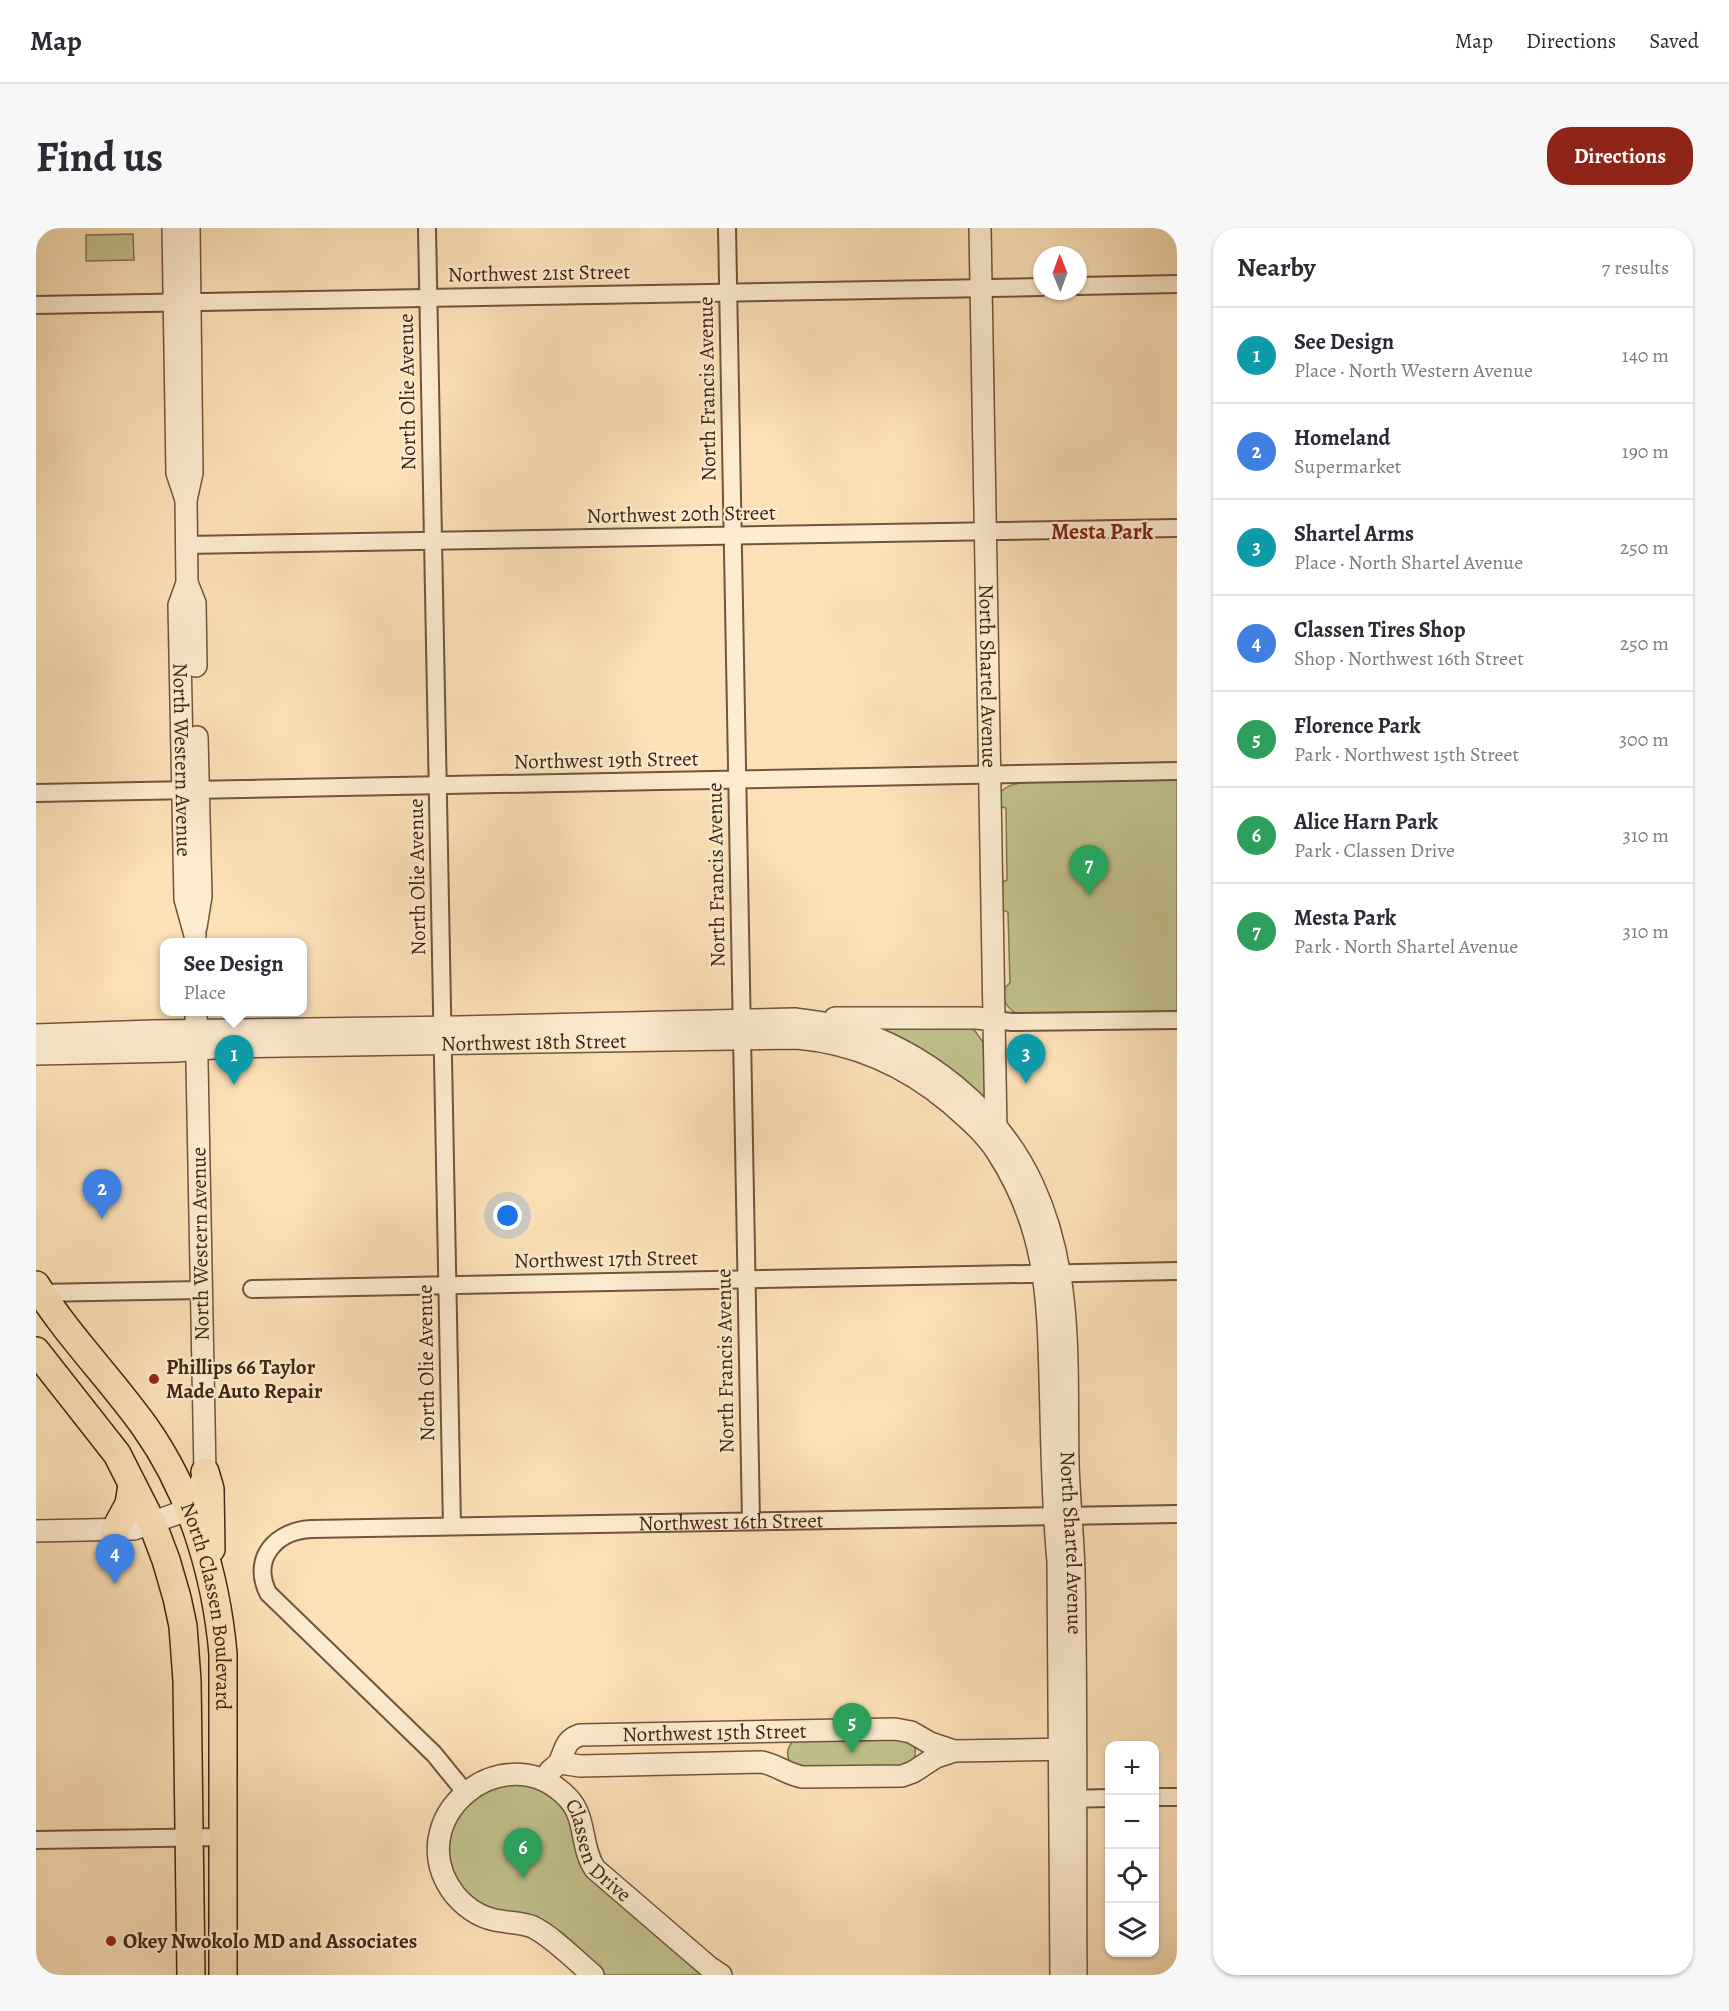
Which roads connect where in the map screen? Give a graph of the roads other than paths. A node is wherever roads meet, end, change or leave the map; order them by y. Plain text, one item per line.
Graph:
1 (173, 228) edge
2 (189, 228) edge
3 (427, 228) edge
4 (727, 228) edge
5 (980, 228) edge
6 (1177, 284) edge
7 (1033, 286) edge
8 (1087, 286) edge
9 (981, 288) junction
10 (728, 292) junction
11 (428, 298) junction
12 (182, 303) junction
13 (36, 305) edge
14 (1177, 528) edge
15 (986, 531) junction
16 (732, 536) junction
17 (433, 541) junction
18 (186, 546) junction
19 (1177, 771) edge
20 (990, 775) junction
21 (736, 780) junction
22 (438, 785) junction
23 (191, 789) junction
24 (36, 793) edge
25 (195, 938) edge
26 (795, 1019) junction
27 (994, 1020) junction
28 (1177, 1020) edge
29 (742, 1029) junction
30 (196, 1031) edge
31 (101, 1032) junction
32 (36, 1035) edge
33 (442, 1035) junction
34 (102, 1053) junction
35 (36, 1054) edge
36 (996, 1126) junction
37 (996, 1151) junction
38 (1177, 1271) edge
39 (1053, 1274) junction
40 (747, 1279) junction
41 (447, 1284) junction
42 (252, 1289) dead end
43 (38, 1290) edge
44 (201, 1290) junction
45 (36, 1351) edge
46 (205, 1472) junction
47 (132, 1485) junction
48 (190, 1509) junction
49 (1177, 1514) edge
50 (1062, 1516) junction
51 (751, 1521) junction
52 (152, 1523) junction
53 (452, 1526) junction
54 (115, 1530) junction
55 (36, 1531) edge
56 (211, 1584) junction
57 (779, 1731) junction
58 (1067, 1749) junction
59 (954, 1751) junction
60 (560, 1762) junction
61 (779, 1767) junction
62 (544, 1780) junction
63 (465, 1792) junction
64 (1159, 1797) edge
65 (1177, 1797) edge
66 (1105, 1798) edge
67 (1067, 1799) junction
68 (222, 1837) junction
69 (190, 1838) junction
70 (36, 1840) edge
71 (191, 1975) edge
72 (223, 1975) edge
73 (593, 1975) edge
74 (721, 1975) edge
75 (1060, 1975) edge
76 (1076, 1975) edge

1 - 12 street, North Western Avenue
2 - 12 street, North Western Avenue
3 - 11 street, North Olie Avenue
4 - 10 street, North Francis Avenue
5 - 9 street, North Shartel Avenue
6 - 8 street
7 - 9 street, Northwest 21st Street
9 - 10 street, Northwest 21st Street
9 - 15 street, North Shartel Avenue
10 - 11 street, Northwest 21st Street
10 - 16 street, North Francis Avenue
11 - 12 street, Northwest 21st Street
11 - 17 street, North Olie Avenue
12 - 13 street, Northwest 21st Street
12 - 18 street, North Western Avenue
14 - 15 street, Northwest 20th Street
15 - 16 street, Northwest 20th Street
15 - 20 street, North Shartel Avenue
16 - 17 street, Northwest 20th Street
16 - 21 street, North Francis Avenue
17 - 18 street, Northwest 20th Street
17 - 22 street, North Olie Avenue
18 - 23 street, North Western Avenue
19 - 20 street, Northwest 19th Street
20 - 21 street, Northwest 19th Street
20 - 27 street, North Shartel Avenue
21 - 22 street, Northwest 19th Street
21 - 29 street, North Francis Avenue
22 - 23 street, Northwest 19th Street
22 - 33 street, North Olie Avenue
23 - 24 street, Northwest 19th Street
23 - 25 street, North Western Avenue
26 - 27 street
26 - 29 street, Northwest 18th Street
26 - 36 street, Northwest 18th Street
27 - 28 street
27 - 36 street, North Shartel Avenue
29 - 33 street, Northwest 18th Street
29 - 37 street, Northwest 18th Street
29 - 40 street, North Francis Avenue
30 - 31 street, Northwest 18th Street
30 - 33 street, Northwest 18th Street
30 - 34 street, Northwest 18th Street
30 - 44 street, North Western Avenue
31 - 32 street, Northwest 18th Street
31 - 34 street
33 - 41 street, North Olie Avenue
34 - 35 street, Northwest 18th Street
36 - 37 street, North Shartel Avenue
36 - 39 street, North Shartel Avenue
37 - 39 street, North Shartel Avenue
38 - 39 street, Northwest 17th Street
39 - 40 street, Northwest 17th Street
39 - 50 street, North Shartel Avenue
40 - 41 street, Northwest 17th Street
40 - 51 street, North Francis Avenue
41 - 42 street, Northwest 17th Street
41 - 53 street, North Olie Avenue
43 - 44 street
43 - 48 main road, North Classen Boulevard
44 - 46 street, North Western Avenue
45 - 47 main road, North Classen Boulevard
46 - 48 street, North Western Avenue
46 - 56 main road
47 - 52 main road, North Classen Boulevard
47 - 54 main road
48 - 52 street
48 - 56 main road, North Classen Boulevard
49 - 50 street, Northwest 16th Street
50 - 51 street, Northwest 16th Street
50 - 58 street, North Shartel Avenue
51 - 53 street, Northwest 16th Street
52 - 54 street
52 - 69 main road, North Classen Boulevard
53 - 63 street, Northwest 16th Street
54 - 55 street
56 - 68 main road, North Classen Boulevard
57 - 59 street, Northwest 15th Street
57 - 60 street, Northwest 15th Street
57 - 61 street
58 - 59 street, Northwest 15th Street
58 - 67 street, North Shartel Avenue
59 - 61 street, Northwest 15th Street
60 - 61 street, Northwest 15th Street
60 - 62 street, Northwest 15th Street
62 - 63 street, Classen Drive
62 - 74 street, Classen Drive
63 - 73 street, Classen Drive
64 - 65 street
66 - 67 street
67 - 75 street, North Shartel Avenue
67 - 76 street, North Shartel Avenue
68 - 69 street
68 - 72 main road, North Classen Boulevard
69 - 70 street
69 - 71 main road, North Classen Boulevard

